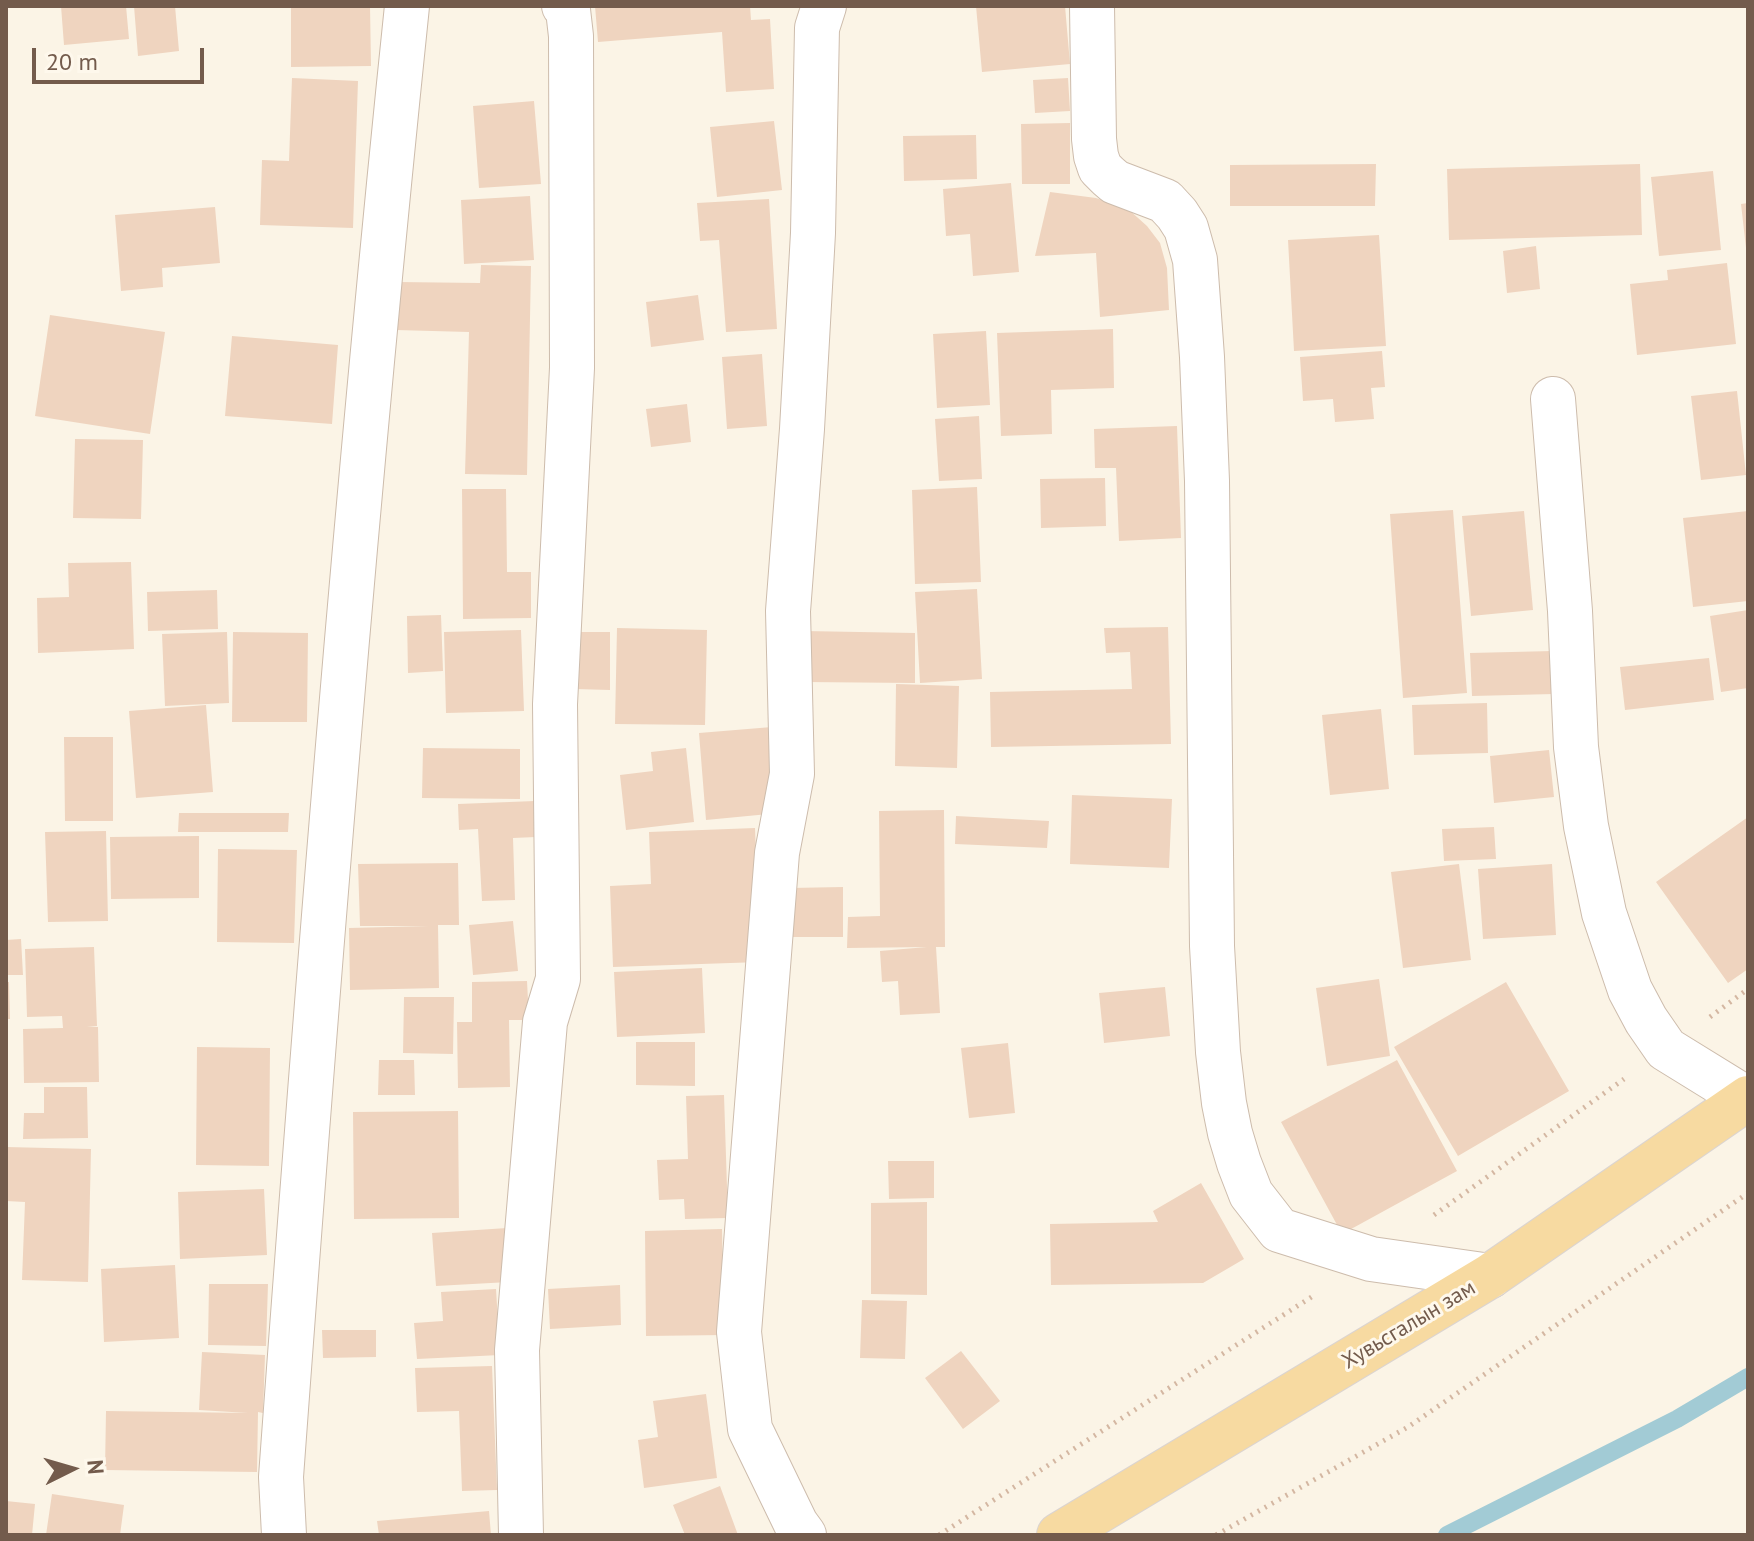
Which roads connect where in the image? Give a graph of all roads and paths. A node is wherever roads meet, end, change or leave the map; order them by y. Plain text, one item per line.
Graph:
1 (407, 6) edge
2 (564, 6) edge
3 (824, 6) edge
4 (1092, 6) edge
5 (1553, 399) dead end
6 (1748, 1099) edge
7 (1748, 1193) edge
8 (1490, 1276) junction
9 (284, 1535) edge
10 (521, 1535) edge
11 (804, 1535) edge
12 (1059, 1535) edge
13 (1216, 1535) edge

1 - 9 street
2 - 10 street
3 - 11 street
4 - 8 street
5 - 6 street
6 - 8 main road, Хувьсгалын зам
7 - 13 path
8 - 12 main road, Хувьсгалын зам

